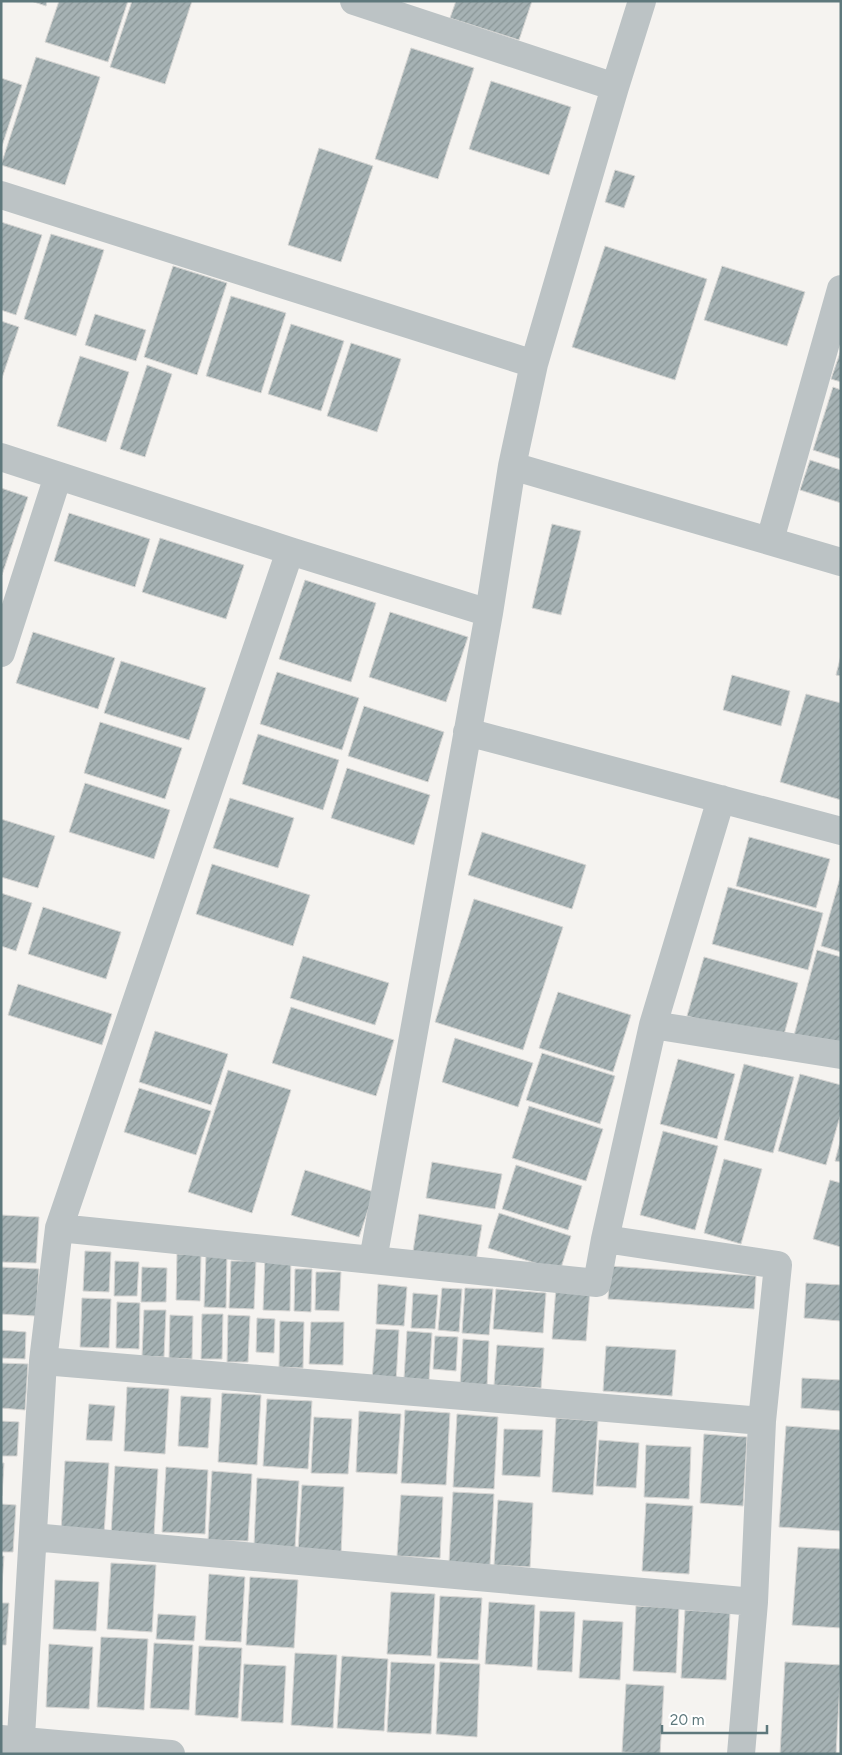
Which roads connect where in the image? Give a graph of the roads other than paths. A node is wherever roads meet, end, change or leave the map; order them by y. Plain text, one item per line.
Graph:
1 (354, 1) edge
2 (642, 1) edge
3 (615, 87) junction
4 (1, 195) edge
5 (841, 289) edge
6 (534, 364) junction
7 (1, 457) edge
8 (512, 466) junction
9 (58, 476) junction
10 (770, 540) junction
11 (290, 551) junction
12 (841, 562) edge
13 (489, 613) junction
14 (1, 653) edge
15 (467, 732) junction
16 (721, 799) junction
17 (841, 831) edge
18 (653, 1025) junction
19 (841, 1054) edge
20 (59, 1228) junction
21 (605, 1239) junction
22 (373, 1260) junction
23 (43, 1360) junction
24 (762, 1421) junction
25 (33, 1537) junction
26 (754, 1602) junction
27 (14, 1745) edge
28 (171, 1754) edge
29 (740, 1754) edge

1 - 3 street
2 - 3 street
3 - 6 street
4 - 6 street
5 - 10 street
6 - 8 street
7 - 9 street
8 - 10 street
8 - 13 street
9 - 11 street
9 - 14 street
10 - 12 street
11 - 13 street
11 - 20 street
13 - 15 street
15 - 16 street
15 - 22 street
16 - 17 street
16 - 18 street
18 - 19 street
18 - 21 street
20 - 22 street
20 - 23 street
21 - 22 street
21 - 24 street
23 - 24 street
23 - 25 street
24 - 26 street
25 - 26 street
25 - 27 street
26 - 29 street
27 - 28 street

